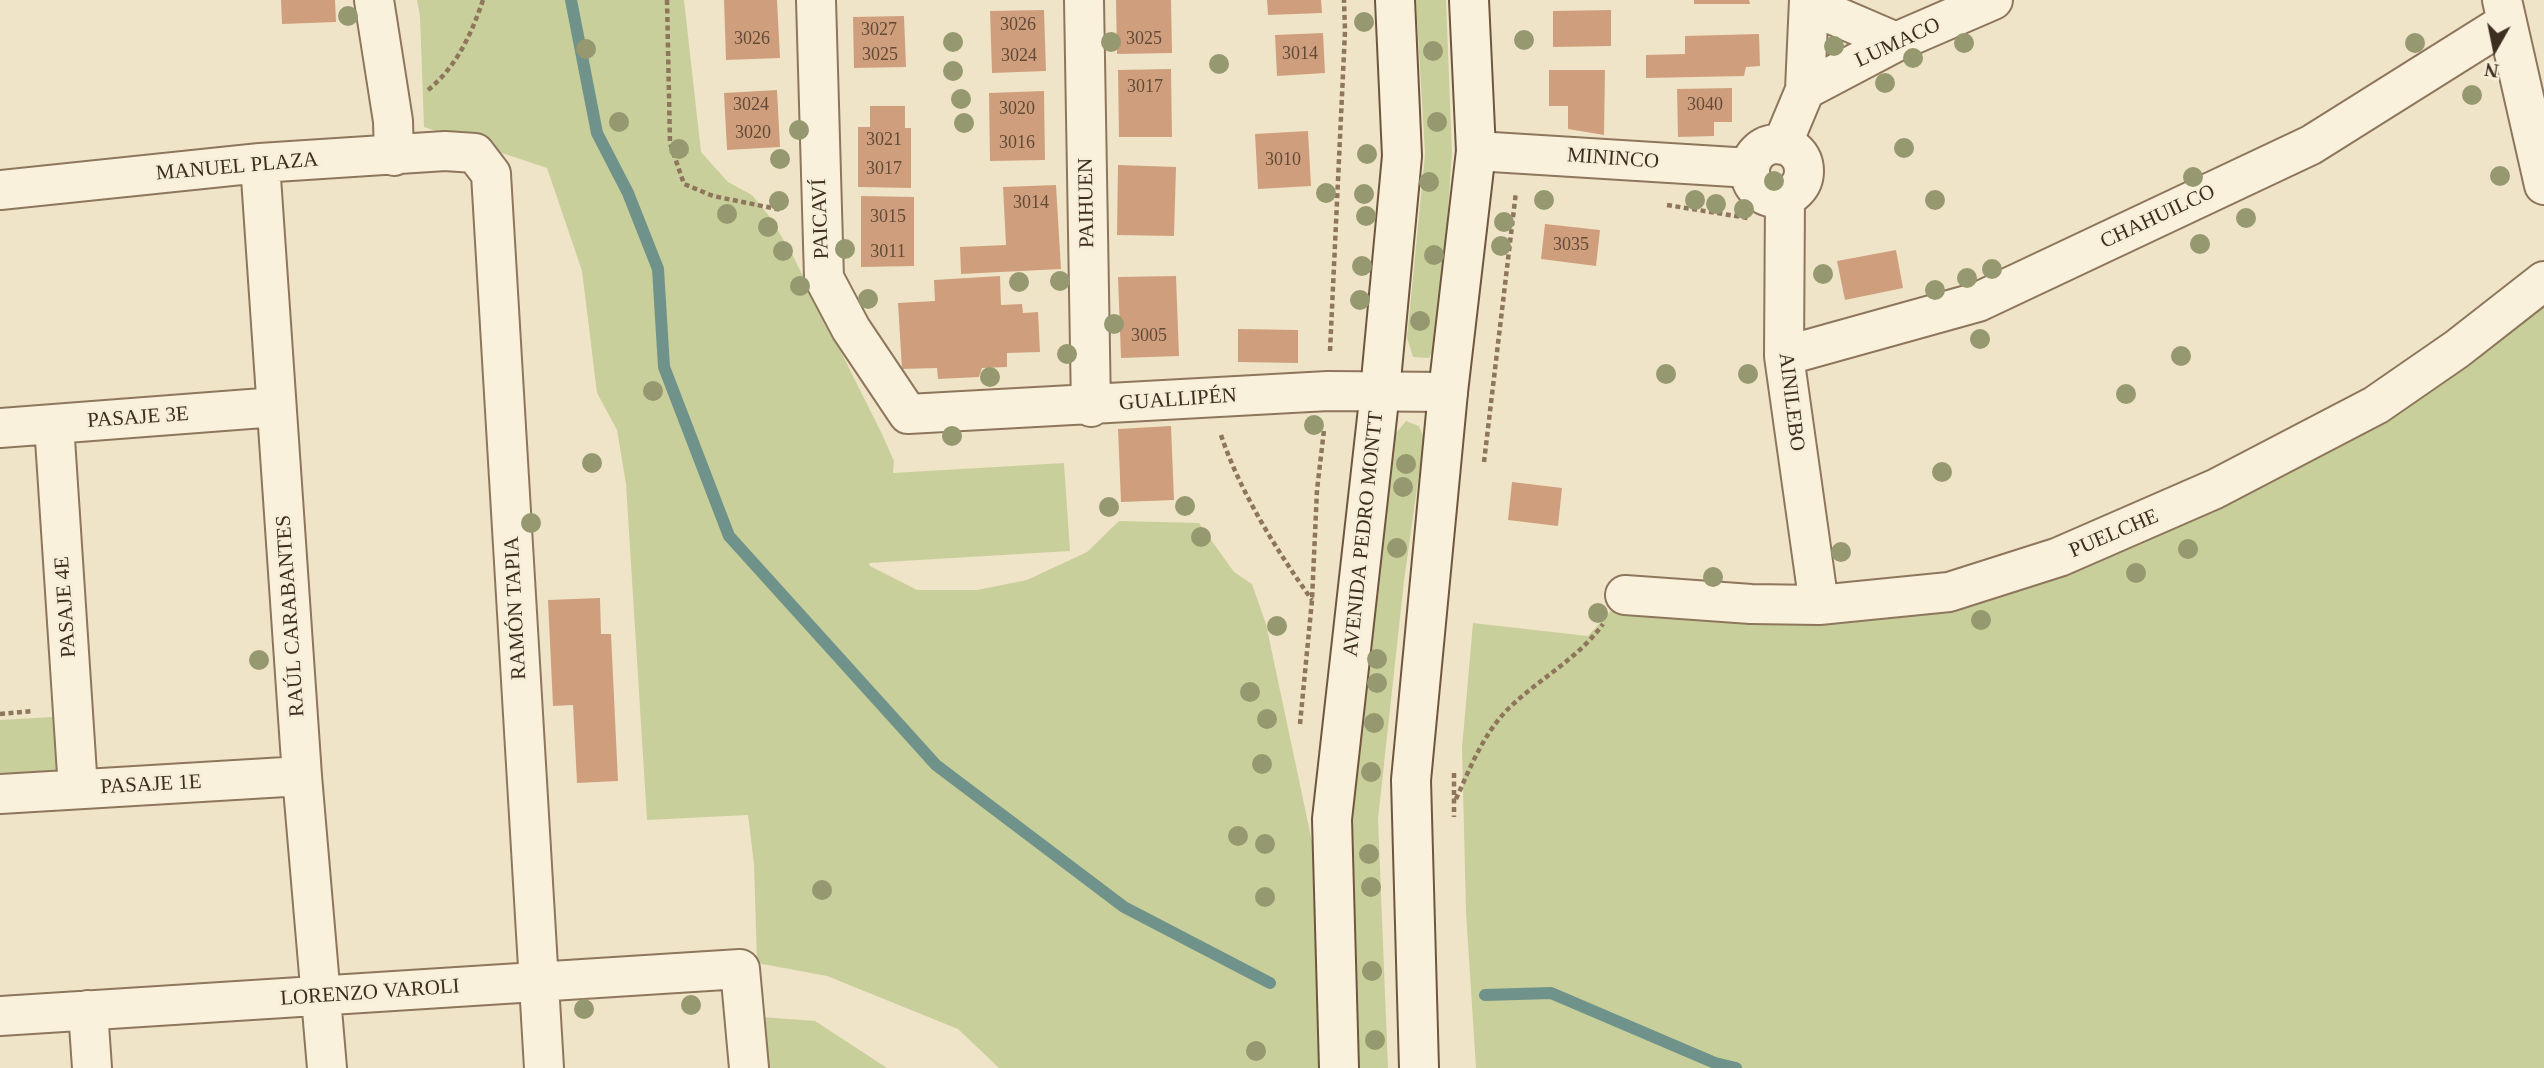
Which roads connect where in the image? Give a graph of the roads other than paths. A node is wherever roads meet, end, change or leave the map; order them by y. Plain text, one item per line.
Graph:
1 (374, 0) edge
2 (816, 0) edge
3 (1084, 0) edge
4 (1395, 0) edge
5 (1469, 0) edge
6 (1993, 0) edge
7 (1810, 3) edge
8 (2504, 11) edge
9 (1896, 42) junction
10 (1805, 90) junction
11 (393, 139) junction
12 (1782, 145) junction
13 (1476, 151) junction
14 (475, 153) joint
15 (260, 163) junction
16 (1750, 168) junction
17 (2544, 185) edge
18 (0, 190) edge
19 (1784, 211) junction
20 (2544, 281) edge
21 (1784, 355) junction
22 (1380, 391) junction
23 (1448, 392) junction
24 (276, 407) junction
25 (1091, 407) junction
26 (908, 414) joint
27 (54, 424) junction
28 (0, 428) edge
29 (1625, 595) road end
30 (1819, 605) junction
31 (302, 776) junction
32 (78, 789) junction
33 (0, 794) edge
34 (538, 981) junction
35 (323, 998) junction
36 (88, 1010) junction
37 (0, 1016) edge
38 (92, 1068) edge
39 (327, 1068) edge
40 (544, 1068) edge
41 (750, 1068) edge
42 (1339, 1068) edge
43 (1419, 1068) edge

1 - 11 street
2 - 26 street, PAICAVÍ
3 - 25 street, PAIHUEN
4 - 22 street, AVENIDA PEDRO MONTT
5 - 13 street
6 - 9 street, LUMACO
7 - 9 street
7 - 10 street
8 - 17 street
8 - 21 street, CHAHUILCO
9 - 10 street, LUMACO
10 - 12 street
11 - 14 street, MANUEL PLAZA
11 - 15 street, MANUEL PLAZA
12 - 16 street
12 - 19 street
13 - 16 street, MININCO
13 - 23 street
14 - 34 street, RAMÓN TAPIA
15 - 18 street, MANUEL PLAZA
15 - 24 street, RAÚL CARABANTES
16 - 19 street
19 - 21 street, AINILEBO
20 - 30 street, PUELCHE
21 - 30 street, AINILEBO
22 - 23 street, GUALLIPÉN
22 - 25 street, GUALLIPÉN
22 - 42 street, AVENIDA PEDRO MONTT
23 - 43 street
24 - 27 street, PASAJE 3E
24 - 31 street, RAÚL CARABANTES
25 - 26 street, GUALLIPÉN
27 - 28 street, PASAJE 3E
27 - 32 street, PASAJE 4E
29 - 30 street, PUELCHE
31 - 32 street, PASAJE 1E
31 - 35 street, RAÚL CARABANTES
32 - 33 street, PASAJE 1E
34 - 35 street, LORENZO VAROLI
34 - 40 street, RAMÓN TAPIA
34 - 41 street, LORENZO VAROLI
35 - 36 street, LORENZO VAROLI
35 - 39 street, RAÚL CARABANTES
36 - 37 street, LORENZO VAROLI
36 - 38 street

